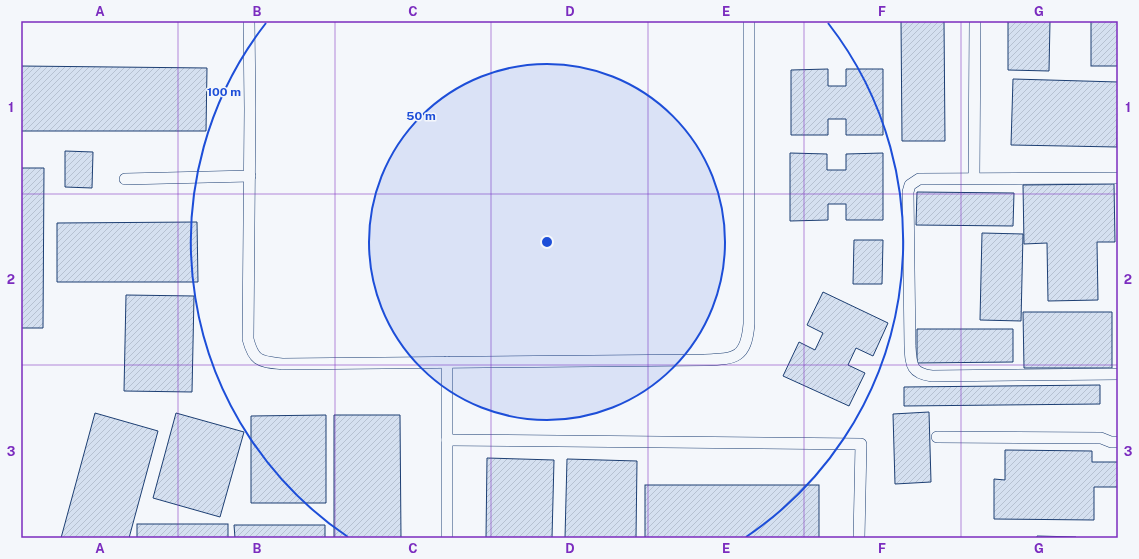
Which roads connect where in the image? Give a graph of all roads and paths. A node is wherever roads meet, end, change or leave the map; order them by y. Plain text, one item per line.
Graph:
1 (249, 21) edge
2 (748, 21) edge
3 (975, 21) edge
4 (250, 176) junction
5 (974, 178) junction
6 (1118, 178) edge
7 (125, 179) dead end
8 (446, 362) junction
9 (1118, 374) edge
10 (937, 437) dead end
11 (447, 440) junction
12 (1118, 442) edge
13 (447, 538) edge
14 (859, 538) edge

1 - 4 lane
2 - 8 lane
3 - 5 lane
4 - 7 lane
4 - 8 lane
5 - 6 lane
5 - 9 lane
8 - 11 lane
10 - 12 lane
11 - 13 lane
11 - 14 lane

